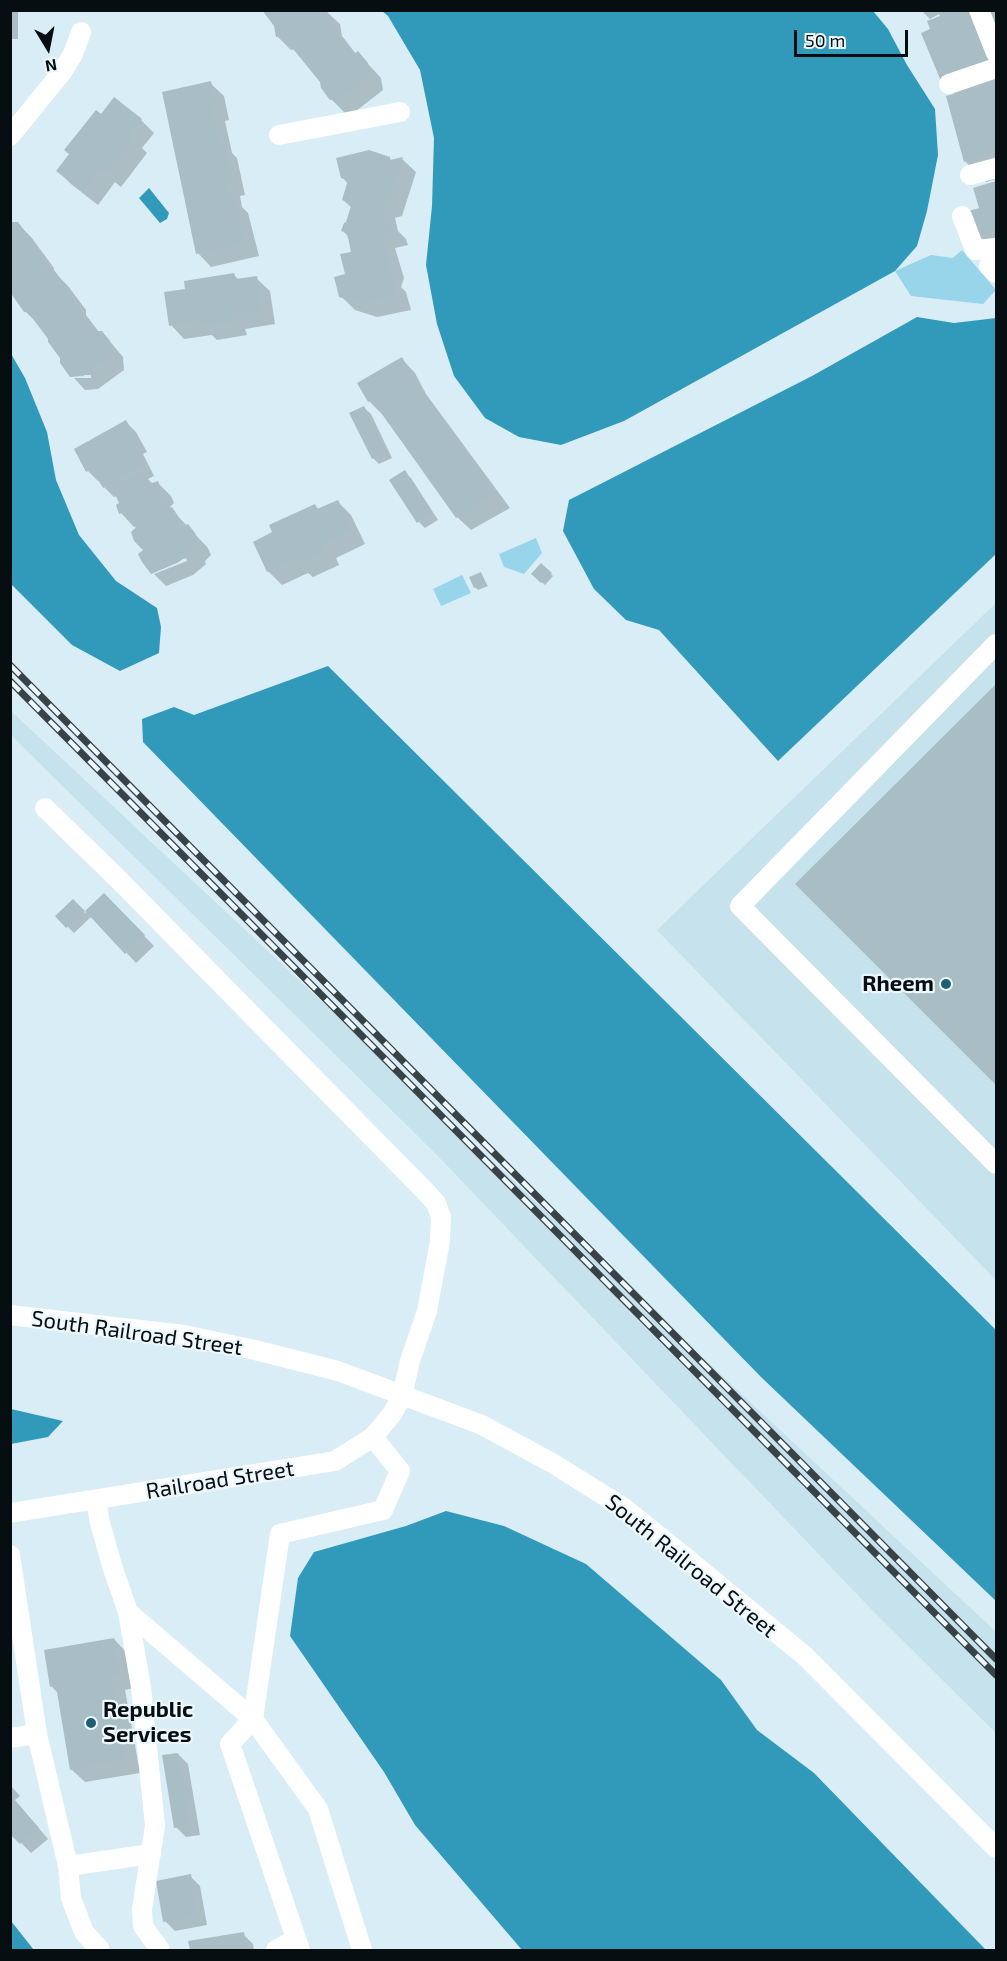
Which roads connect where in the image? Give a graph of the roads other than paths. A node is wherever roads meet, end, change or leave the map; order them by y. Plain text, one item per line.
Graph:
1 (979, 10) edge
2 (81, 32) dead end
3 (996, 53) edge
4 (996, 69) edge
5 (949, 84) dead end
6 (400, 112) dead end
7 (279, 135) dead end
8 (10, 136) edge
9 (996, 168) edge
10 (970, 175) dead end
11 (962, 216) dead end
12 (996, 250) edge
13 (996, 273) edge
14 (996, 644) edge
15 (45, 808) dead end
16 (996, 1164) edge
17 (10, 1315) edge
18 (402, 1395) junction
19 (373, 1437) junction
20 (96, 1500) junction
21 (10, 1514) edge
22 (10, 1554) edge
23 (12, 1580) edge
24 (128, 1612) junction
25 (253, 1719) junction
26 (37, 1734) junction
27 (10, 1738) edge
28 (996, 1848) edge
29 (151, 1854) junction
30 (68, 1866) junction
31 (298, 1945) edge
32 (100, 1950) edge
33 (160, 1950) edge
34 (276, 1950) edge
35 (362, 1950) edge

1 - 3 street
2 - 8 street
4 - 5 street
6 - 7 street
9 - 10 street
11 - 12 street
12 - 13 street
14 - 16 street
15 - 18 street, Railroad Street
17 - 18 street, South Railroad Street
18 - 19 street, Railroad Street
18 - 28 street, South Railroad Street
19 - 20 street, Railroad Street
19 - 25 street
20 - 21 street, Railroad Street
20 - 24 street
22 - 23 street
23 - 26 street
24 - 25 street
24 - 29 street
25 - 31 street
25 - 35 street
26 - 27 street
26 - 30 street
29 - 30 street
29 - 33 street
30 - 32 street
31 - 34 street

